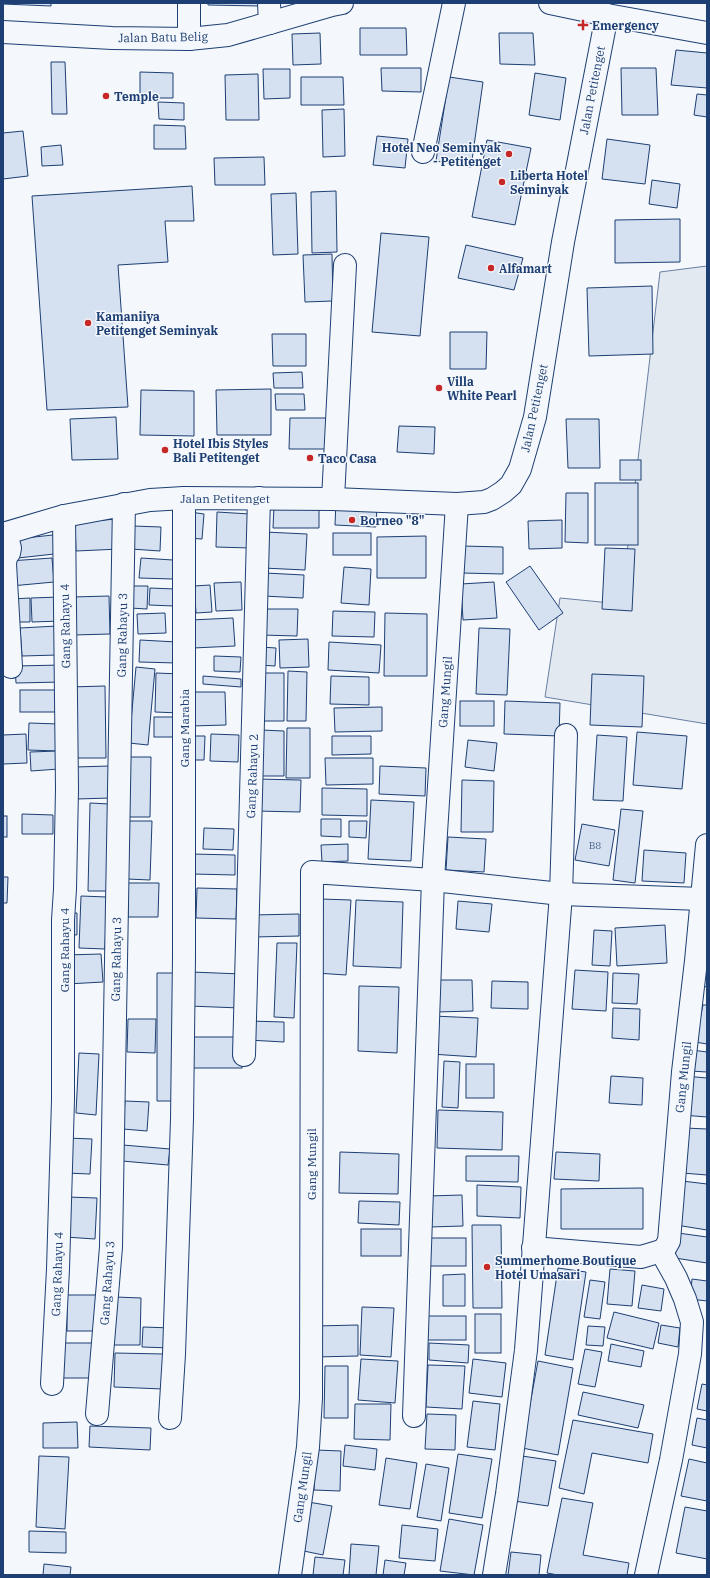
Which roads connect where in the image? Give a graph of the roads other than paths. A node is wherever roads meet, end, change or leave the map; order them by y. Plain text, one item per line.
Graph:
1 (189, 3) edge
2 (454, 3) edge
3 (550, 3) edge
4 (335, 4) edge
5 (269, 13) edge
6 (607, 15) junction
7 (3, 32) edge
8 (707, 32) edge
9 (189, 39) junction
10 (423, 152) dead end
11 (345, 265) dead end
12 (184, 498) junction
13 (259, 498) junction
14 (333, 498) junction
15 (124, 504) junction
16 (457, 504) junction
17 (64, 516) junction
18 (5, 533) edge
19 (11, 667) dead end
20 (566, 735) dead end
21 (707, 844) edge
22 (433, 880) junction
23 (561, 894) junction
24 (702, 899) junction
25 (244, 1055) dead end
26 (533, 1248) junction
27 (661, 1251) junction
28 (52, 1384) dead end
29 (97, 1414) dead end
30 (414, 1416) dead end
31 (170, 1418) dead end
32 (290, 1575) edge
33 (494, 1575) edge
34 (646, 1575) edge

1 - 9 street
2 - 10 street
3 - 6 street
4 - 5 street, Jalan Batu Belig
5 - 9 street, Jalan Batu Belig
6 - 8 street
6 - 16 street, Jalan Petitenget
7 - 9 street, Jalan Batu Belig
11 - 14 street
12 - 13 street, Jalan Petitenget
12 - 15 street, Jalan Petitenget
12 - 31 street, Gang Marabia
13 - 14 street, Jalan Petitenget
13 - 25 street, Gang Rahayu 2
14 - 16 street, Jalan Petitenget
15 - 17 street, Jalan Petitenget
15 - 29 street, Gang Rahayu 3
16 - 22 street, Gang Mungil
17 - 18 street, Jalan Petitenget
17 - 28 street, Gang Rahayu 4
18 - 19 street
20 - 23 street
21 - 24 street, Gang Mungil
22 - 23 street, Gang Mungil
22 - 30 street, Gang Mungil
22 - 32 street, Gang Mungil
23 - 24 street, Gang Mungil
23 - 26 street
24 - 27 street, Gang Mungil
26 - 27 street
26 - 33 street
27 - 34 street

